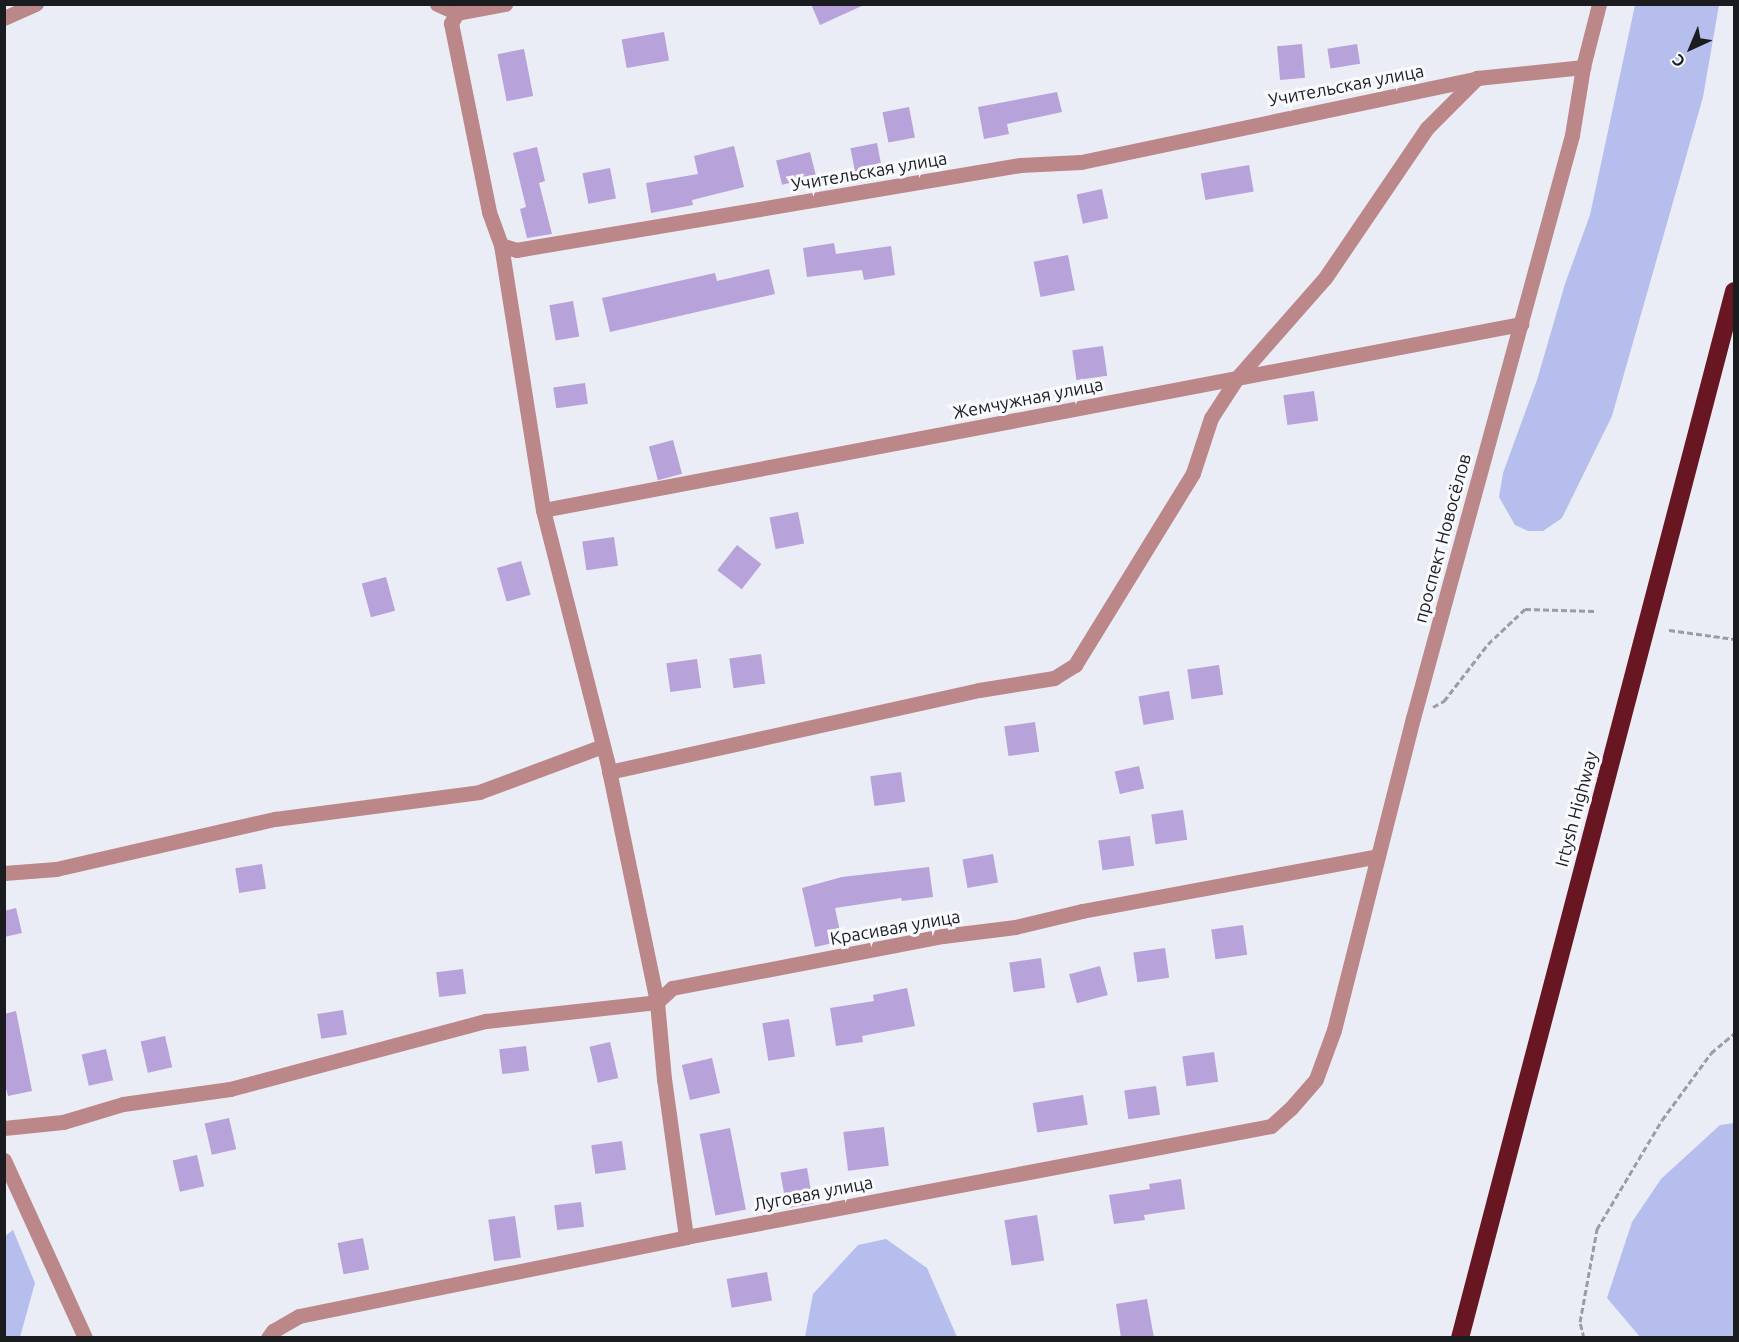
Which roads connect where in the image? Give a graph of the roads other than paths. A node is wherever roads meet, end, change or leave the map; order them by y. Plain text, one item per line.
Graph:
1 (36, 4) edge
2 (438, 4) edge
3 (505, 4) edge
4 (1599, 4) edge
5 (456, 9) edge
6 (4, 18) edge
7 (1583, 67) junction
8 (1477, 78) junction
9 (501, 244) junction
10 (1734, 291) edge
11 (1521, 324) junction
12 (1237, 378) junction
13 (543, 510) junction
14 (603, 746) junction
15 (609, 772) junction
16 (1378, 856) junction
17 (4, 873) edge
18 (657, 1002) junction
19 (1316, 1079) joint
20 (4, 1128) edge
21 (4, 1160) edge
22 (686, 1237) junction
23 (85, 1338) edge
24 (268, 1338) edge
25 (1460, 1338) edge

1 - 6 street
2 - 5 street
3 - 5 street
4 - 7 street, проспект Новосёлов
5 - 9 street
7 - 8 street, Учительская улица
7 - 11 street, проспект Новосёлов
8 - 9 street, Учительская улица
8 - 12 street
9 - 13 street
10 - 25 highway, Irtysh Highway
11 - 12 street, Жемчужная улица
11 - 16 street, проспект Новосёлов
12 - 13 street, Жемчужная улица
12 - 15 street
13 - 14 street
14 - 15 street
14 - 17 street
15 - 18 street
16 - 18 street, Красивая улица
16 - 19 street, проспект Новосёлов
18 - 20 street
18 - 22 street
19 - 22 street, Луговая улица
21 - 23 street
22 - 24 street, Луговая улица

